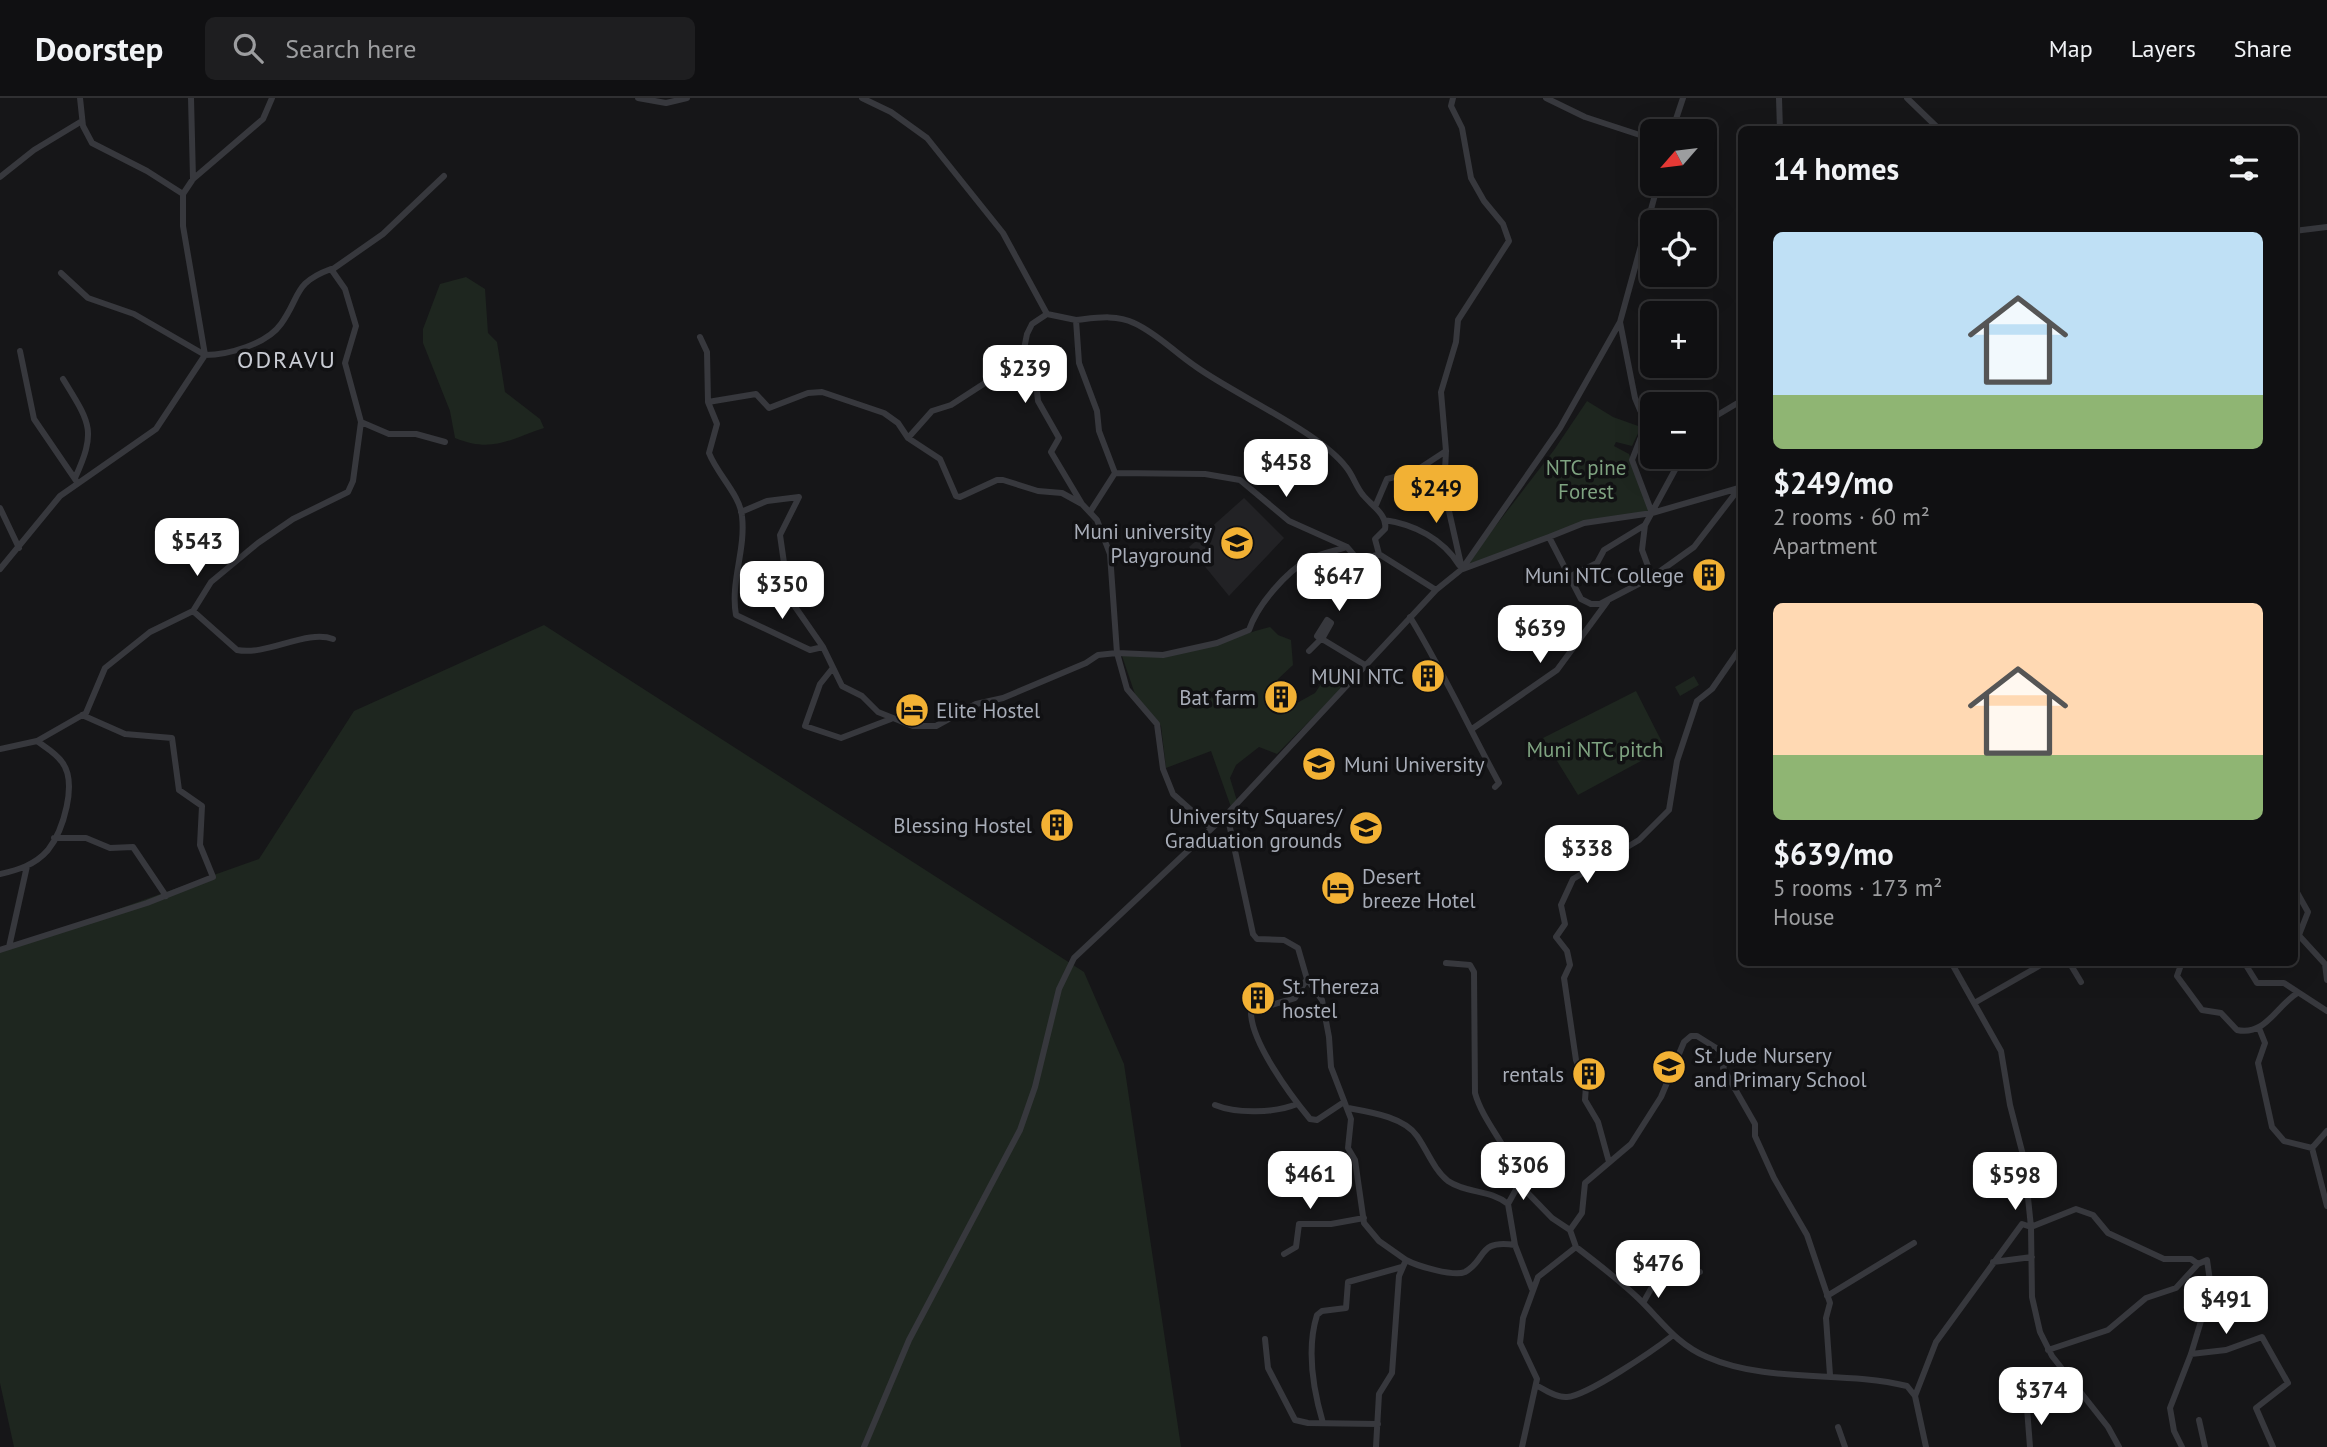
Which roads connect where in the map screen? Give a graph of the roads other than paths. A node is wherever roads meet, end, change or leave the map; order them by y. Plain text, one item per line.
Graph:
1 (80, 98) edge
2 (191, 98) edge
3 (272, 98) edge
4 (638, 98) edge
5 (687, 98) edge
6 (862, 98) edge
7 (1453, 98) edge
8 (1546, 98) edge
9 (1683, 98) edge
10 (1779, 98) edge
11 (1907, 98) edge
12 (1676, 119) edge
13 (82, 121) junction
14 (1780, 126) edge
15 (1936, 126) edge
16 (1640, 135) edge
17 (444, 176) dead end
18 (0, 177) edge
19 (193, 179) junction
20 (183, 194) junction
21 (1655, 196) edge
22 (2327, 227) edge
23 (2298, 231) edge
24 (333, 270) junction
25 (61, 273) dead end
26 (1047, 313) junction
27 (1076, 320) junction
28 (1620, 322) junction
29 (700, 337) dead end
30 (20, 351) dead end
31 (205, 355) junction
32 (1023, 359) junction
33 (63, 379) dead end
34 (708, 402) junction
35 (1738, 403) edge
36 (1717, 415) edge
37 (361, 422) junction
38 (908, 438) junction
39 (445, 442) dead end
40 (1446, 451) junction
41 (1676, 469) edge
42 (1115, 473) junction
43 (76, 480) junction
44 (1738, 488) edge
45 (1738, 490) edge
46 (1082, 504) junction
47 (1375, 507) junction
48 (0, 509) edge
49 (741, 512) junction
50 (1090, 512) junction
51 (1652, 513) junction
52 (1384, 520) junction
53 (1645, 524) junction
54 (1549, 537) junction
55 (1347, 547) junction
56 (19, 548) junction
57 (1379, 554) junction
58 (0, 569) edge
59 (1462, 569) junction
60 (1569, 577) junction
61 (1652, 577) junction
62 (1436, 590) junction
63 (1608, 600) junction
64 (193, 611) junction
65 (1410, 617) junction
66 (333, 639) dead end
67 (823, 647) junction
68 (1309, 651) dead end
69 (1738, 651) edge
70 (1117, 653) junction
71 (1365, 665) junction
72 (832, 669) junction
73 (82, 715) junction
74 (892, 719) junction
75 (1472, 729) dead end
76 (37, 741) junction
77 (0, 749) edge
78 (1495, 787) dead end
79 (1227, 814) junction
80 (1211, 828) junction
81 (54, 838) junction
82 (27, 866) junction
83 (0, 874) edge
84 (2298, 894) edge
85 (166, 896) junction
86 (2298, 929) edge
87 (2298, 934) edge
88 (9, 947) junction
89 (0, 950) edge
90 (1446, 962) dead end
91 (1954, 966) edge
92 (2039, 966) edge
93 (2071, 966) edge
94 (2181, 966) edge
95 (2246, 966) edge
96 (1307, 979) junction
97 (2327, 980) edge
98 (2081, 982) dead end
99 (2297, 994) junction
100 (1976, 1002) junction
101 (2327, 1011) edge
102 (2259, 1027) junction
103 (1297, 1104) junction
104 (1215, 1105) dead end
105 (1346, 1105) junction
106 (2327, 1131) edge
107 (2312, 1148) junction
108 (1609, 1162) junction
109 (1519, 1184) junction
110 (1507, 1204) junction
111 (2327, 1206) edge
112 (1364, 1218) junction
113 (2031, 1227) junction
114 (1570, 1230) junction
115 (1914, 1243) dead end
116 (1515, 1245) junction
117 (1576, 1247) junction
118 (1284, 1254) dead end
119 (2032, 1257) junction
120 (1993, 1262) junction
121 (1404, 1264) junction
122 (2198, 1264) junction
123 (1700, 1272) dead end
124 (1532, 1289) junction
125 (1827, 1296) junction
126 (1643, 1303) junction
127 (1672, 1336) junction
128 (1265, 1339) dead end
129 (2048, 1350) junction
130 (2191, 1354) junction
131 (1830, 1375) junction
132 (1536, 1385) junction
133 (1915, 1396) junction
134 (2027, 1408) dead end
135 (2199, 1420) dead end
136 (1323, 1423) junction
137 (1378, 1424) junction
138 (1838, 1427) dead end
139 (864, 1447) edge
140 (1376, 1447) edge
141 (1522, 1447) edge
142 (1845, 1447) edge
143 (1926, 1447) edge
144 (2030, 1447) edge
145 (2119, 1447) edge
146 (2182, 1447) edge
147 (2205, 1447) edge
148 (2273, 1447) edge

1 - 13 street
2 - 19 street
3 - 19 street
4 - 5 street
6 - 26 street
7 - 40 street
8 - 16 street
9 - 12 street
10 - 14 street
11 - 15 street
13 - 18 street
13 - 20 street
17 - 24 street
19 - 20 street
20 - 31 street
21 - 28 street
22 - 23 street
24 - 31 street
24 - 37 street
25 - 31 street
26 - 27 street
26 - 32 street
27 - 42 street
27 - 47 street
28 - 51 street
28 - 59 street
29 - 34 street
30 - 43 street
31 - 43 street
32 - 38 street
32 - 46 street
33 - 43 street
34 - 38 street
34 - 49 street
35 - 36 street
37 - 39 street
37 - 64 street
38 - 46 street
40 - 47 street
40 - 59 street
41 - 51 street
42 - 50 street
42 - 55 street
43 - 56 street
44 - 51 street
45 - 61 street
46 - 50 street
47 - 52 street
48 - 56 street
49 - 67 street
49 - 67 street
50 - 70 street
51 - 53 street
51 - 54 street
52 - 57 street
52 - 59 street
53 - 60 street
53 - 61 street
54 - 59 street
54 - 60 street
55 - 57 street
55 - 70 street
56 - 58 street
57 - 62 street
59 - 62 street
60 - 63 street
61 - 63 street
62 - 65 street
63 - 75 street
64 - 66 street
64 - 73 street
65 - 71 street
65 - 78 street
67 - 72 street
68 - 71 street
69 - 108 street
70 - 74 street
70 - 80 street
71 - 79 street
72 - 74 street
72 - 74 street
73 - 76 street
73 - 85 street
76 - 77 street
76 - 81 street
79 - 80 street
79 - 96 street
80 - 139 street
81 - 82 street
81 - 85 street
82 - 83 street
82 - 88 street
84 - 86 street
85 - 88 street
87 - 97 street
88 - 89 street
90 - 109 street
91 - 100 street
92 - 100 street
93 - 98 street
94 - 102 street
95 - 99 street
96 - 103 street
96 - 105 street
99 - 101 street
99 - 102 street
100 - 113 street
102 - 107 street
103 - 104 street
103 - 105 street
105 - 110 street
105 - 112 street
106 - 107 street
107 - 111 street
108 - 114 street
108 - 125 street
109 - 110 street
109 - 114 street
110 - 116 street
112 - 118 street
112 - 121 street
113 - 119 street
113 - 120 street
113 - 122 street
114 - 117 street
115 - 125 street
116 - 121 street
116 - 124 street
117 - 124 street
117 - 126 street
119 - 120 street
119 - 129 street
120 - 133 street
121 - 136 street
121 - 137 street
122 - 129 street
122 - 130 street
123 - 126 street
124 - 132 street
125 - 131 street
126 - 127 street
127 - 131 street
127 - 132 street
128 - 136 street
129 - 145 street
130 - 146 street
130 - 148 street
131 - 133 street
132 - 141 street
133 - 143 street
134 - 144 street
135 - 147 street
136 - 137 street
137 - 140 street
138 - 142 street

